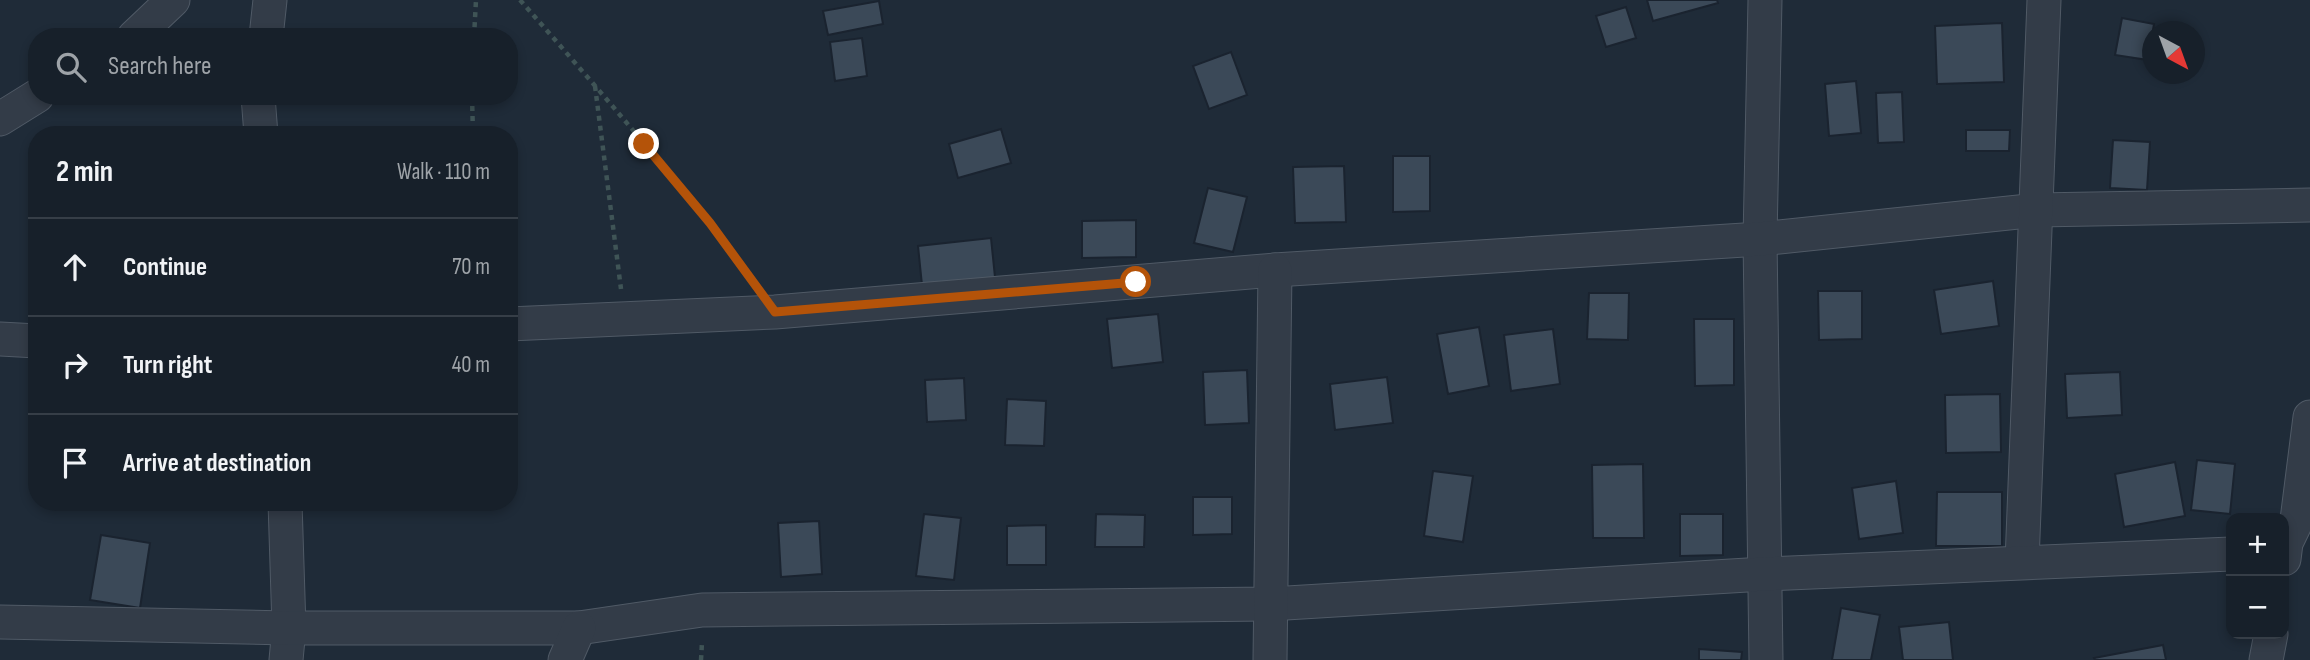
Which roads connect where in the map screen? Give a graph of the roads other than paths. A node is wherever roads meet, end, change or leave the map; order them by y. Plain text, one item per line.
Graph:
1 (173, 0) edge
2 (270, 0) edge
3 (1765, 0) edge
4 (2044, 0) edge
5 (143, 28) edge
6 (266, 28) edge
7 (28, 102) edge
8 (259, 105) edge
9 (0, 119) edge
10 (260, 126) edge
11 (2310, 205) edge
12 (2037, 210) junction
13 (1759, 239) junction
14 (1275, 270) junction
15 (518, 324) edge
16 (0, 339) edge
17 (28, 341) edge
18 (2310, 418) edge
19 (285, 511) edge
20 (2289, 539) edge
21 (2226, 554) edge
22 (2022, 562) junction
23 (1764, 574) junction
24 (1269, 604) junction
25 (0, 622) edge
26 (579, 628) junction
27 (2270, 639) edge
28 (287, 644) edge
29 (565, 660) edge
30 (1270, 660) edge
31 (1766, 660) edge
32 (2266, 660) edge

1 - 5 street
2 - 6 street
3 - 13 street
4 - 12 street
7 - 9 street
8 - 10 street
11 - 12 street
12 - 13 street
12 - 22 street
13 - 14 street
13 - 23 street
14 - 15 street
14 - 24 street
16 - 17 street
18 - 20 street
19 - 28 street
21 - 22 street
22 - 23 street
23 - 24 street
23 - 31 street
24 - 26 street
24 - 30 street
25 - 28 street
26 - 28 street
26 - 29 street
27 - 32 street

